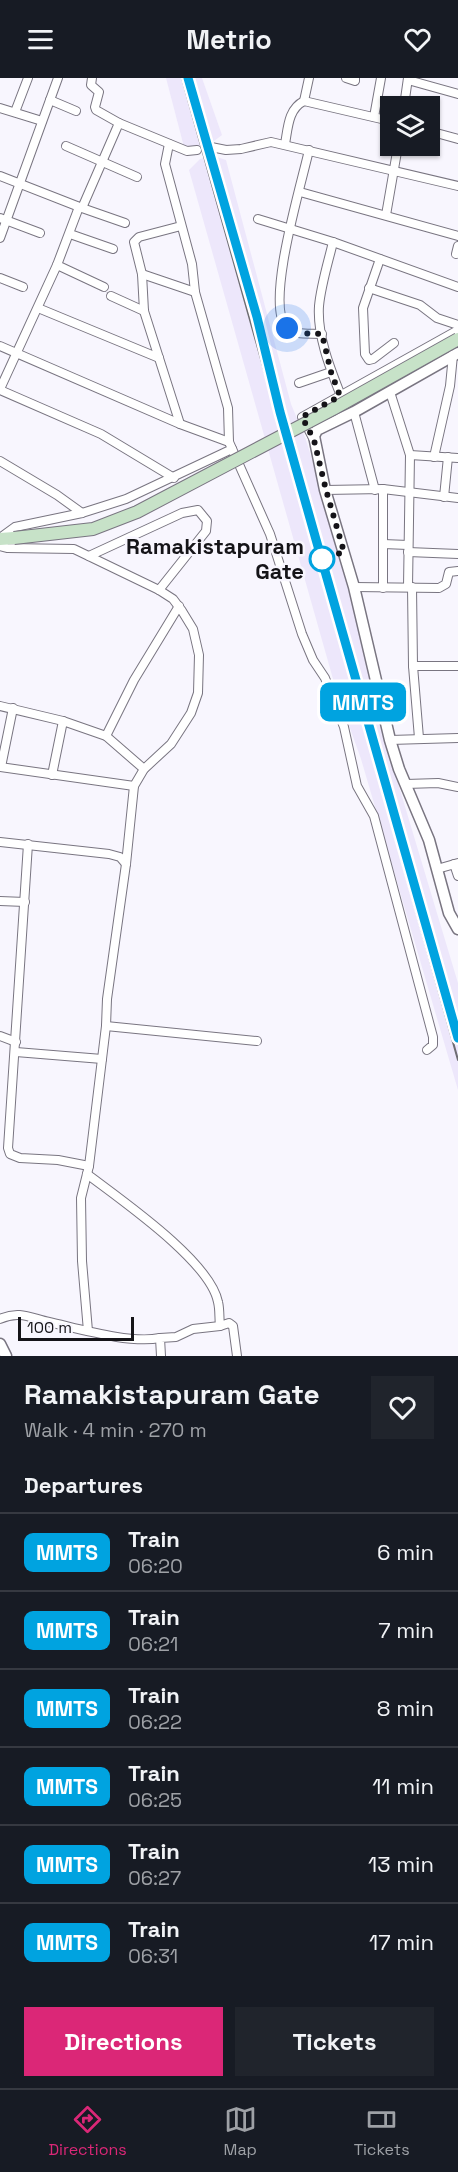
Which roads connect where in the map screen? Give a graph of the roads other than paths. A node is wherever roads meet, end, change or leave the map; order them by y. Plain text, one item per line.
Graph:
1 (27, 78) edge
2 (58, 78) edge
3 (92, 78) edge
4 (309, 78) edge
5 (346, 78) edge
6 (355, 78) edge
7 (381, 78) edge
8 (408, 79) edge
9 (458, 94) edge
10 (405, 96) edge
11 (50, 100) junction
12 (304, 101) junction
13 (0, 108) edge
14 (76, 111) dead end
15 (15, 112) junction
16 (374, 117) junction
17 (380, 118) edge
18 (42, 121) junction
19 (119, 123) junction
20 (440, 134) edge
21 (458, 139) edge
22 (169, 144) junction
23 (285, 144) junction
24 (66, 146) dead end
25 (211, 147) dead end
26 (197, 150) dead end
27 (309, 150) junction
28 (396, 156) edge
29 (102, 161) junction
30 (394, 170) junction
31 (0, 176) edge
32 (137, 177) dead end
33 (19, 184) junction
34 (458, 186) edge
35 (300, 192) junction
36 (81, 207) junction
37 (386, 215) junction
38 (258, 219) dead end
39 (3, 220) edge
40 (125, 223) dead end
41 (181, 226) junction
42 (290, 228) junction
43 (40, 233) dead end
44 (70, 234) junction
45 (458, 236) edge
46 (0, 238) edge
47 (333, 242) junction
48 (113, 249) dead end
49 (380, 259) junction
50 (57, 265) junction
51 (142, 274) junction
52 (0, 278) edge
53 (458, 286) edge
54 (22, 287) dead end
55 (104, 287) dead end
56 (369, 288) junction
57 (195, 292) junction
58 (111, 296) dead end
59 (38, 308) junction
60 (144, 311) junction
61 (458, 324) edge
62 (458, 330) edge
63 (322, 334) junction
64 (458, 339) edge
65 (394, 343) dead end
66 (0, 346) edge
67 (16, 354) junction
68 (456, 354) edge
69 (159, 358) junction
70 (331, 372) junction
71 (299, 383) dead end
72 (0, 389) edge
73 (390, 392) junction
74 (340, 396) junction
75 (354, 412) junction
76 (180, 424) junction
77 (314, 440) junction
78 (231, 445) junction
79 (410, 455) junction
80 (434, 457) junction
81 (448, 457) junction
82 (458, 458) edge
83 (0, 461) edge
84 (174, 478) junction
85 (326, 490) junction
86 (379, 490) junction
87 (411, 492) junction
88 (444, 497) junction
89 (458, 498) edge
90 (82, 513) junction
91 (0, 538) edge
92 (383, 544) junction
93 (0, 546) edge
94 (408, 548) junction
95 (458, 554) edge
96 (89, 556) junction
97 (458, 571) edge
98 (354, 587) junction
99 (410, 587) junction
100 (383, 588) junction
101 (159, 590) junction
102 (179, 606) junction
103 (413, 666) junction
104 (458, 666) edge
105 (0, 705) edge
106 (13, 708) junction
107 (63, 721) junction
108 (106, 736) junction
109 (419, 738) junction
110 (458, 738) edge
111 (390, 740) junction
112 (1, 767) edge
113 (144, 769) junction
114 (52, 775) junction
115 (406, 784) junction
116 (134, 786) junction
117 (458, 787) edge
118 (0, 842) edge
119 (28, 844) junction
120 (126, 864) junction
121 (456, 864) edge
122 (437, 869) junction
123 (458, 876) edge
124 (0, 901) edge
125 (25, 902) junction
126 (458, 929) edge
127 (106, 1026) junction
128 (0, 1036) edge
129 (257, 1041) dead end
130 (16, 1047) junction
131 (427, 1050) dead end
132 (102, 1059) junction
133 (88, 1170) junction
134 (0, 1319) edge
135 (220, 1326) junction
136 (88, 1331) junction
137 (160, 1338) junction
138 (0, 1344) edge
139 (6, 1356) edge
140 (161, 1356) edge
141 (237, 1356) edge

1 - 15 street
2 - 11 street
3 - 19 street
4 - 12 street
5 - 6 street
7 - 16 street
8 - 9 street
8 - 10 street
11 - 14 street
11 - 18 street
12 - 16 street
12 - 23 street
13 - 15 street
15 - 18 street
16 - 17 street
18 - 33 street
19 - 22 street
19 - 29 street
20 - 21 street
22 - 26 street
22 - 41 street
23 - 25 street
23 - 27 street
24 - 29 street
27 - 30 street
27 - 35 street
28 - 30 street
29 - 32 street
29 - 36 street
30 - 34 street
30 - 37 street
31 - 33 street
33 - 36 street
33 - 39 street
35 - 37 street
35 - 42 street
36 - 40 street
36 - 44 street
37 - 45 street
38 - 42 street
39 - 43 street
39 - 46 street
41 - 51 street
41 - 57 street
42 - 47 street
42 - 63 street
44 - 48 street
44 - 50 street
47 - 49 street
47 - 63 street
49 - 53 street
49 - 56 street
50 - 55 street
50 - 59 street
51 - 57 street
51 - 60 street
52 - 54 street
56 - 61 street
56 - 65 street
57 - 78 street
58 - 60 street
59 - 67 street
59 - 69 street
60 - 69 street
62 - 74 street
63 - 70 street
64 - 91 main road, bridge
66 - 67 street
67 - 72 street
67 - 76 street
68 - 73 street
68 - 80 street
69 - 76 street
70 - 71 street
70 - 74 street
72 - 84 street
73 - 75 street
73 - 79 street
74 - 77 street
75 - 77 street
75 - 86 street
76 - 78 street
77 - 85 street
78 - 84 street
78 - 131 street
79 - 80 street
79 - 87 street
80 - 81 street
81 - 82 street
81 - 88 street
83 - 90 street
84 - 90 street
85 - 86 street
85 - 98 street
86 - 87 street
86 - 92 street
87 - 88 street
87 - 94 street
88 - 89 street
90 - 91 street
92 - 94 street
92 - 100 street
93 - 96 street
94 - 95 street
94 - 99 street
96 - 101 street
96 - 101 street
97 - 99 street
98 - 100 street
98 - 111 street
99 - 100 street
99 - 103 street
101 - 102 street
102 - 108 street
102 - 113 street
103 - 104 street
103 - 109 street
105 - 106 street
106 - 107 street
106 - 112 street
107 - 108 street
107 - 114 street
108 - 113 street
109 - 110 street
109 - 111 street
111 - 115 street
112 - 114 street
113 - 116 street
114 - 116 street
115 - 117 street
115 - 122 street
116 - 120 street
118 - 119 street
119 - 120 street
119 - 125 street
120 - 127 street
121 - 122 street
121 - 123 street
122 - 126 street
124 - 125 street
125 - 130 street
127 - 129 street
127 - 132 street
128 - 130 street
130 - 132 street
130 - 133 street
132 - 133 street
133 - 135 street
133 - 136 street
134 - 136 street
135 - 137 street
135 - 141 street
136 - 137 street
137 - 140 street
138 - 139 street

